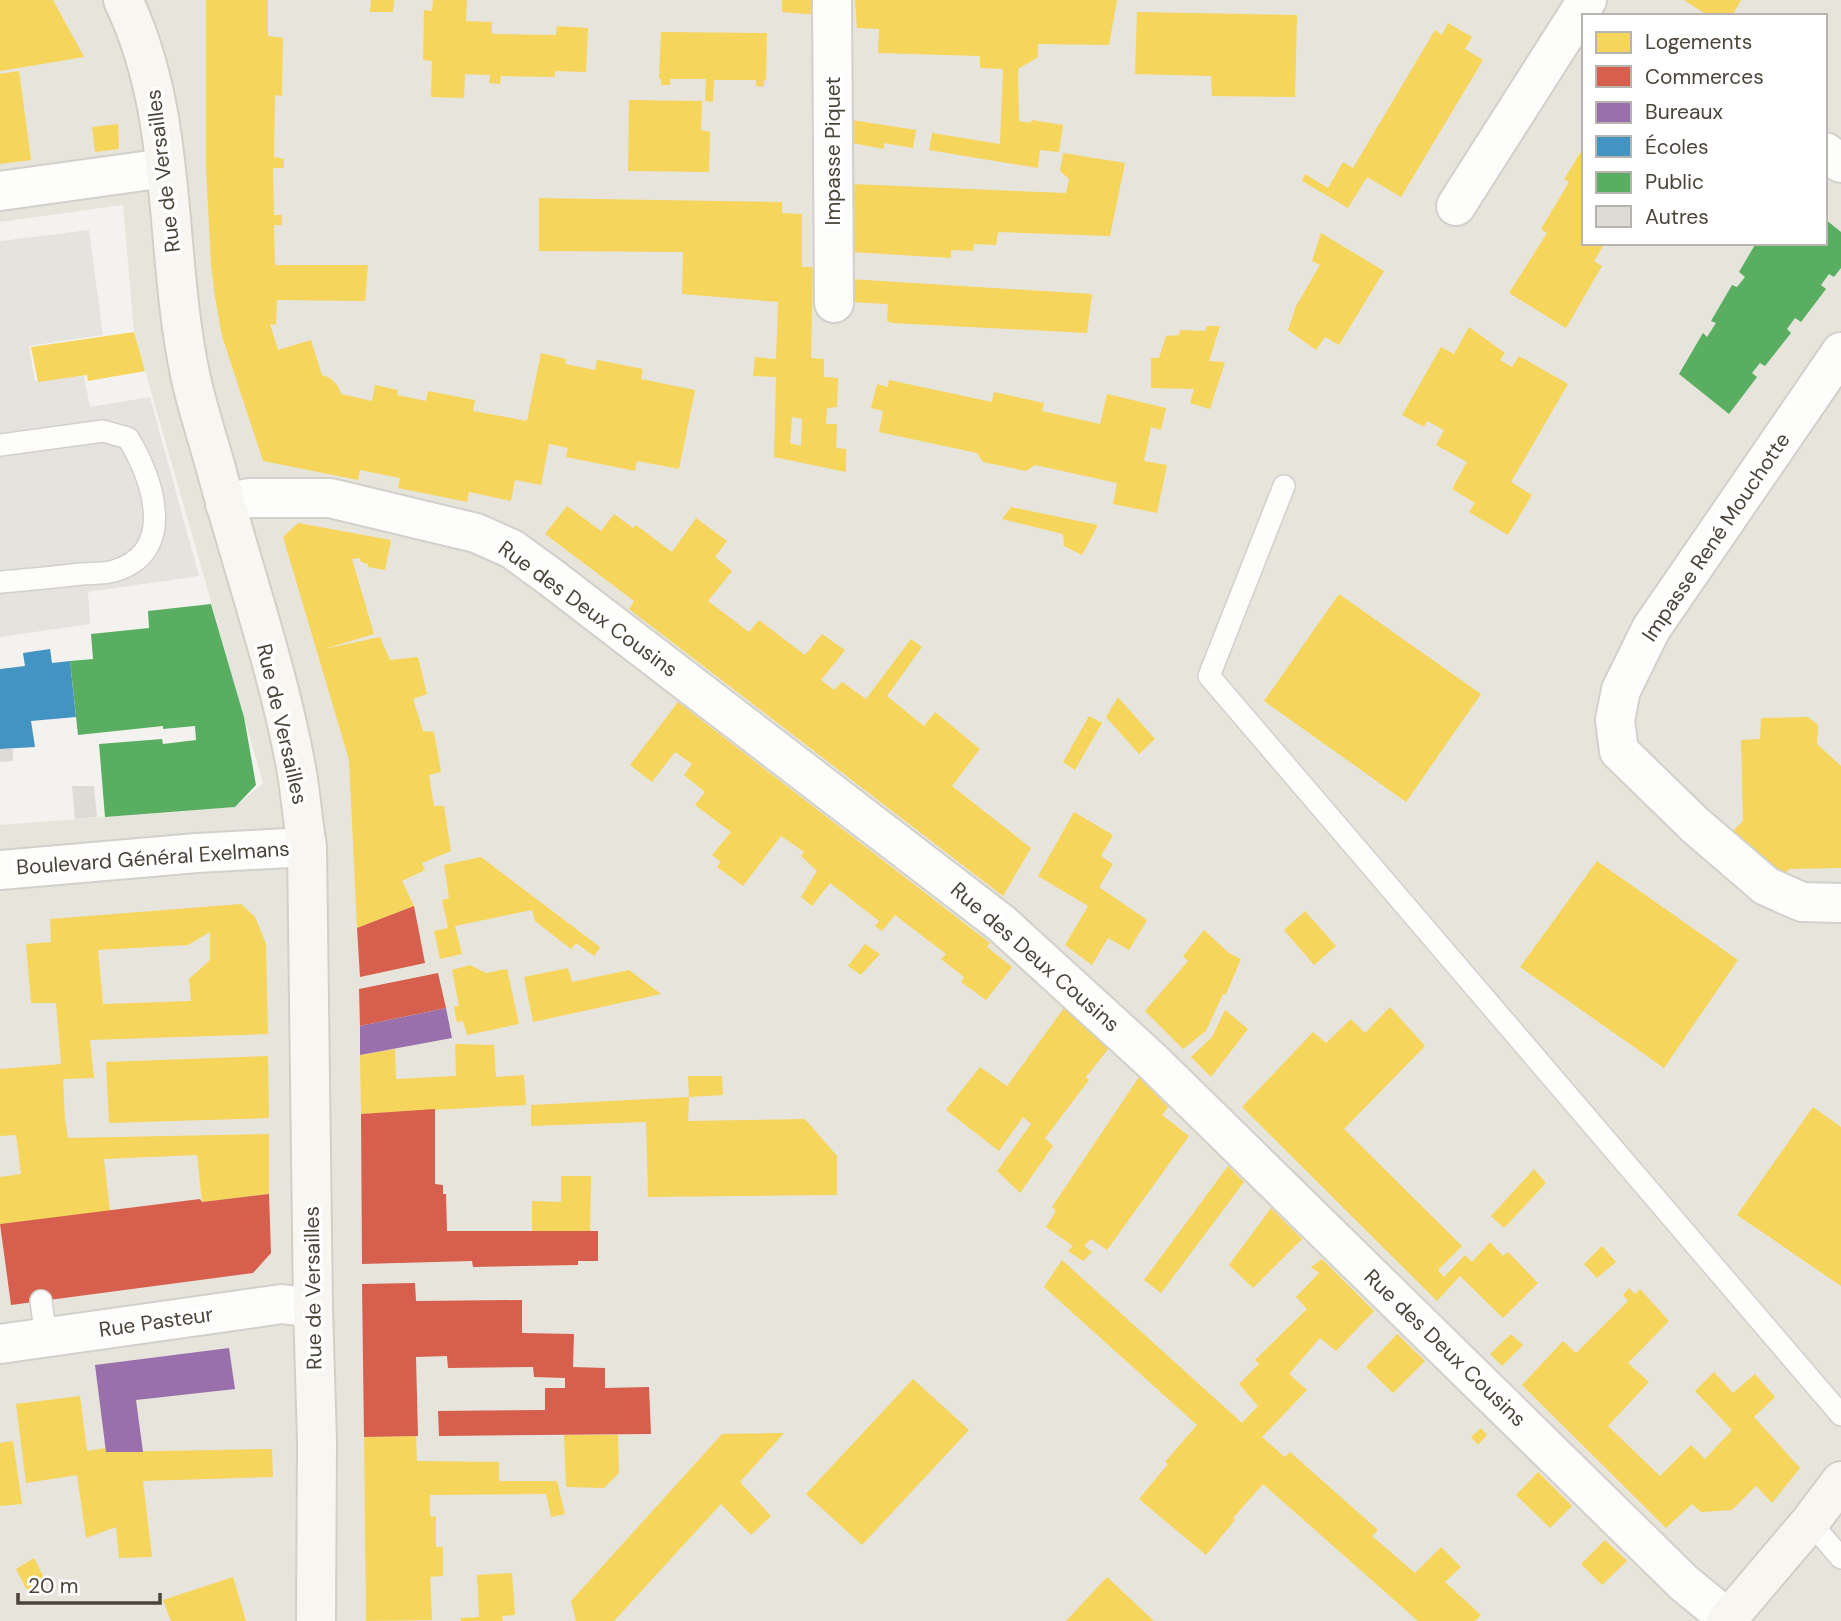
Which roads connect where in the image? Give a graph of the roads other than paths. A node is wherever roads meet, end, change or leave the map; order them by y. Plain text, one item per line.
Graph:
1 (832, 0) edge
2 (1587, 0) edge
3 (1595, 0) edge
4 (125, 6) edge
5 (1608, 14) edge
6 (165, 167) junction
7 (0, 191) edge
8 (1456, 206) dead end
9 (834, 303) dead end
10 (1841, 352) edge
11 (0, 445) edge
12 (1284, 486) dead end
13 (225, 504) junction
14 (0, 582) edge
15 (307, 847) junction
16 (0, 870) edge
17 (1841, 903) edge
18 (313, 1308) junction
19 (26, 1331) edge
20 (1841, 1416) edge
21 (1841, 1480) edge
22 (1810, 1521) junction
23 (1841, 1558) edge
24 (1727, 1620) edge
25 (316, 1621) edge

1 - 9 street, Impasse Piquet
2 - 8 street
3 - 5 street
4 - 6 main road, Rue de Versailles
6 - 7 street
6 - 13 main road, Rue de Versailles
10 - 17 street, Impasse René Mouchotte
11 - 14 lane
12 - 20 lane
13 - 15 main road, Rue de Versailles
13 - 24 street, Rue des Deux Cousins
15 - 16 street, Boulevard Général Exelmans
15 - 18 main road, Rue de Versailles
18 - 19 street, Rue Pasteur
18 - 25 main road, Rue de Versailles
21 - 22 main road
22 - 23 lane
22 - 24 main road

